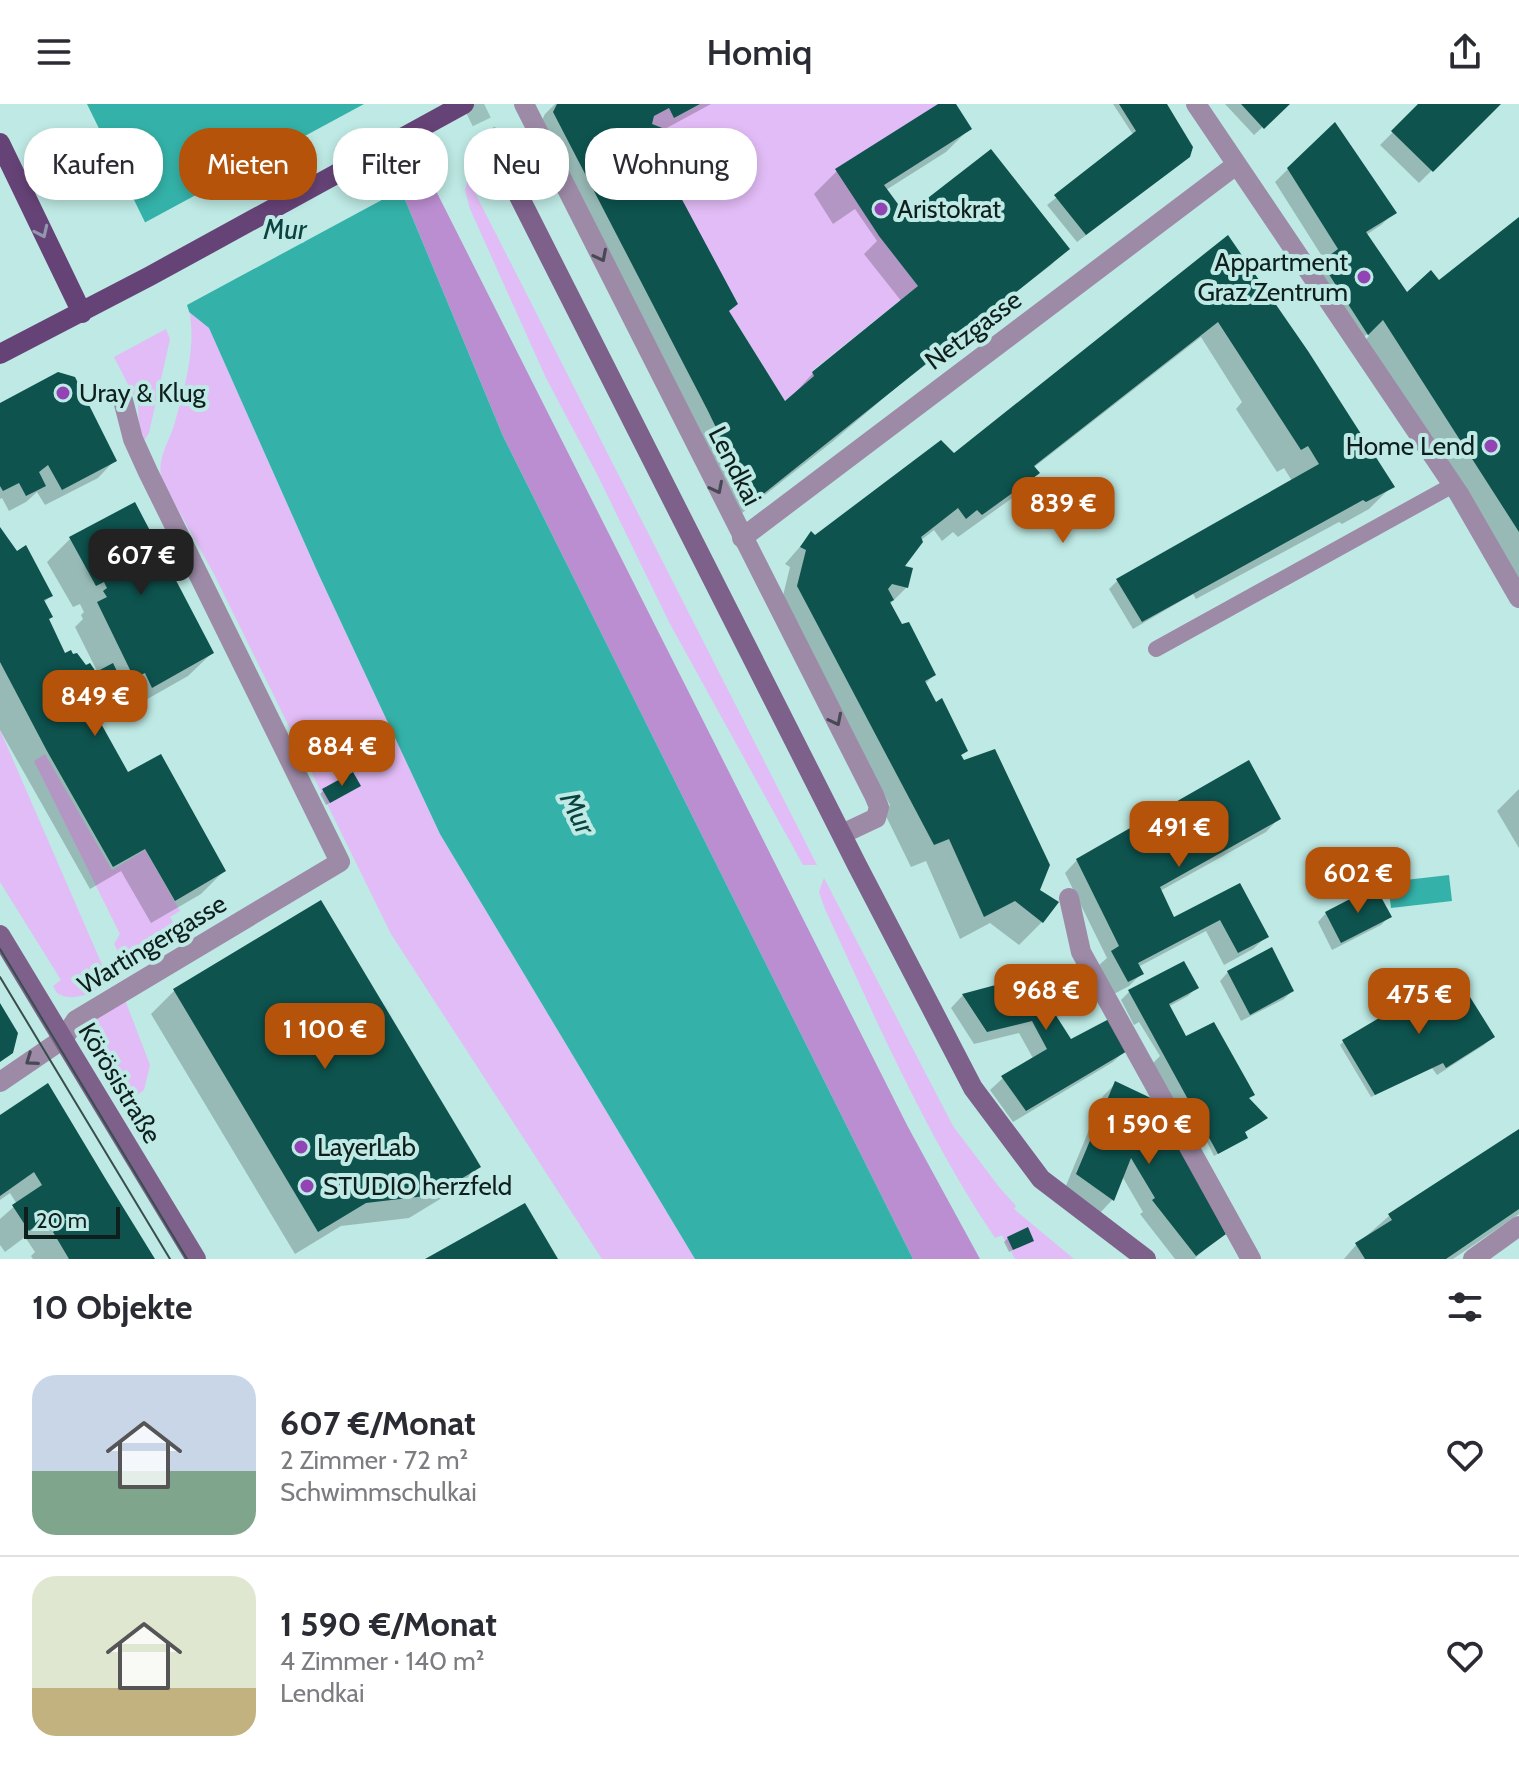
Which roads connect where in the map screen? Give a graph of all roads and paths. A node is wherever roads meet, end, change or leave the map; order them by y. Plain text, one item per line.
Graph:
1 (464, 104) edge
2 (524, 104) edge
3 (1196, 104) edge
4 (0, 143) edge
5 (1236, 165) junction
6 (521, 200) edge
7 (82, 313) junction
8 (0, 354) edge
9 (123, 400) dead end
10 (1453, 485) junction
11 (742, 538) junction
12 (1519, 598) edge
13 (1156, 649) dead end
14 (842, 834) junction
15 (1069, 898) dead end
16 (0, 935) edge
17 (63, 1039) junction
18 (0, 1082) edge
19 (1519, 1226) edge
20 (196, 1259) edge
21 (1146, 1259) edge
22 (1251, 1259) edge
23 (1473, 1259) edge

1 - 7 main road
2 -> 11 street, Lendkai
3 - 5 street
4 -> 7 main road
5 - 10 street
5 - 11 street, Netzgasse
6 - 14 main road
7 - 8 main road
9 - 17 street, Wartingergasse
10 - 12 street
10 - 13 lane
11 -> 14 street, Lendkai
14 - 21 main road
15 - 22 street
16 - 17 main road, Körösistraße
17 -> 18 street, Wartingergasse
17 - 20 main road, Körösistraße
19 - 23 street

